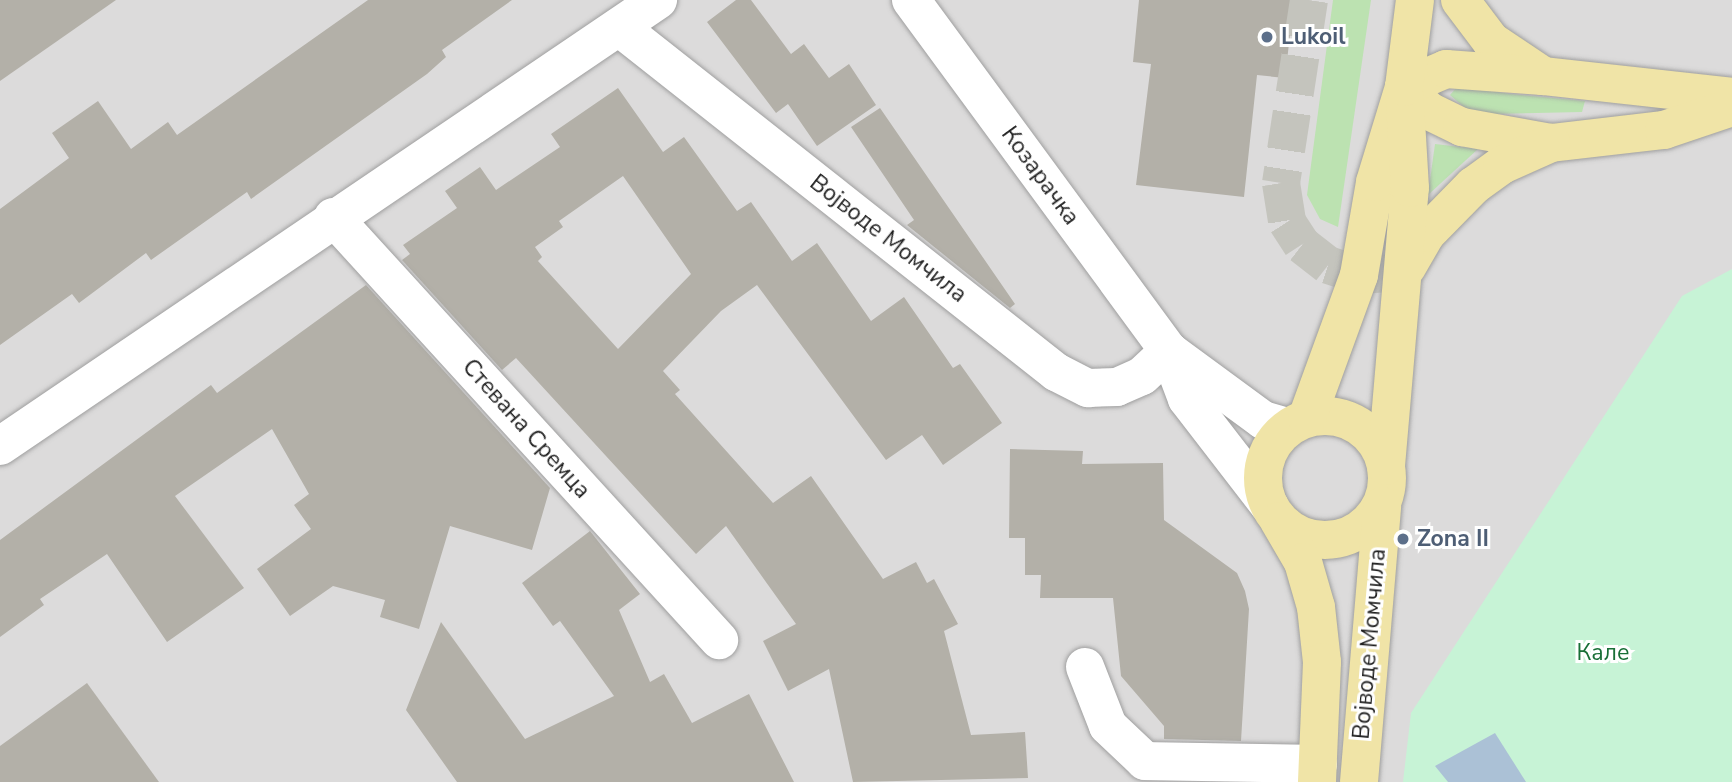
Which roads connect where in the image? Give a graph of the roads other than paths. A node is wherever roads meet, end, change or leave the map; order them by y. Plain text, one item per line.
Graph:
1 (659, 0) edge
2 (911, 0) edge
3 (1415, 0) edge
4 (1460, 0) edge
5 (619, 27) junction
6 (1543, 76) junction
7 (1405, 87) junction
8 (1732, 97) edge
9 (1732, 107) edge
10 (1551, 143) junction
11 (333, 217) junction
12 (1404, 272) junction
13 (1169, 351) junction
14 (1298, 423) junction
15 (0, 446) edge
16 (1386, 466) junction
17 (1382, 506) junction
18 (1274, 513) junction
19 (719, 640) dead end
20 (1085, 667) dead end
21 (1317, 773) edge
22 (1359, 782) edge

1 - 5 street
2 - 13 street, Козарачка
3 - 7 main road
4 - 6 main road
5 - 11 street
5 - 13 street, Војводе Момчила
6 - 7 main road
6 - 8 main road
7 - 10 main road
7 - 12 main road
7 - 14 main road
9 - 10 main road
10 - 12 main road
11 - 15 street
11 - 19 street, Стевана Сремца
12 - 16 main road
13 - 14 street, Козарачка
13 - 18 street, Козарачка
14 - 16 main road
14 - 18 main road
16 - 17 main road
17 - 18 main road
17 - 22 main road, Војводе Момчила
18 - 21 main road, Војводе Момчила
20 - 21 street

